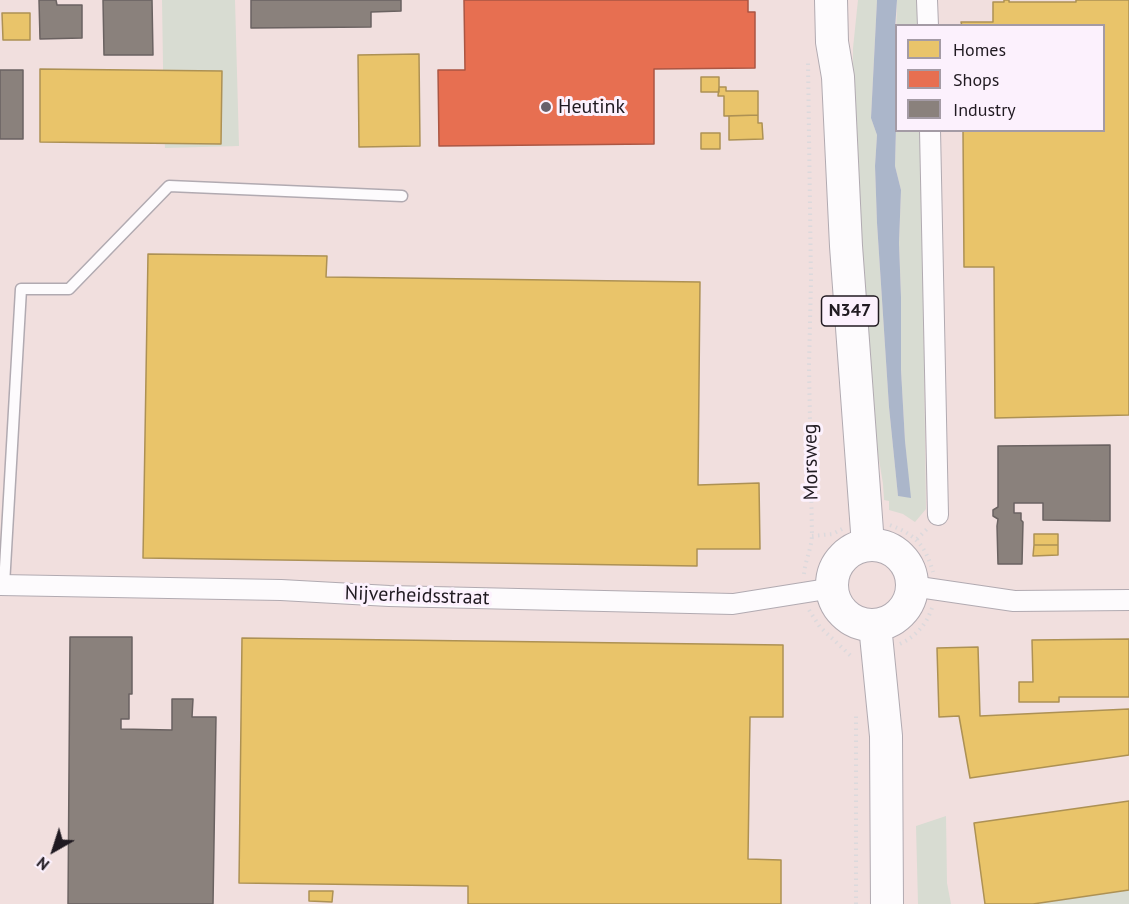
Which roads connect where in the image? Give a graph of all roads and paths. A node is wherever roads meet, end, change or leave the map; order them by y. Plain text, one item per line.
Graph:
1 (831, 0) edge
2 (849, 0) edge
3 (927, 0) edge
4 (928, 24) edge
5 (808, 57) dead end
6 (838, 77) junction
7 (930, 132) edge
8 (402, 196) dead end
9 (938, 515) dead end
10 (917, 539) dead end
11 (868, 545) junction
12 (2, 585) edge
13 (833, 588) junction
14 (925, 588) junction
15 (802, 593) junction
16 (1129, 600) edge
17 (863, 646) junction
18 (856, 704) dead end
19 (856, 904) edge
20 (887, 904) edge

1 - 6 main road, N347
2 - 6 main road, N347
3 - 4 street
5 - 15 path, Morsweg
6 - 11 main road, N347
7 - 9 street
8 - 12 lane
10 - 14 path
11 - 13 main road
11 - 14 main road
12 - 15 street, Nijverheidsstraat
13 - 15 street, Nijverheidsstraat
13 - 17 main road
14 - 16 street
14 - 17 main road
14 - 17 path
15 - 17 path
17 - 20 main road
18 - 19 path

